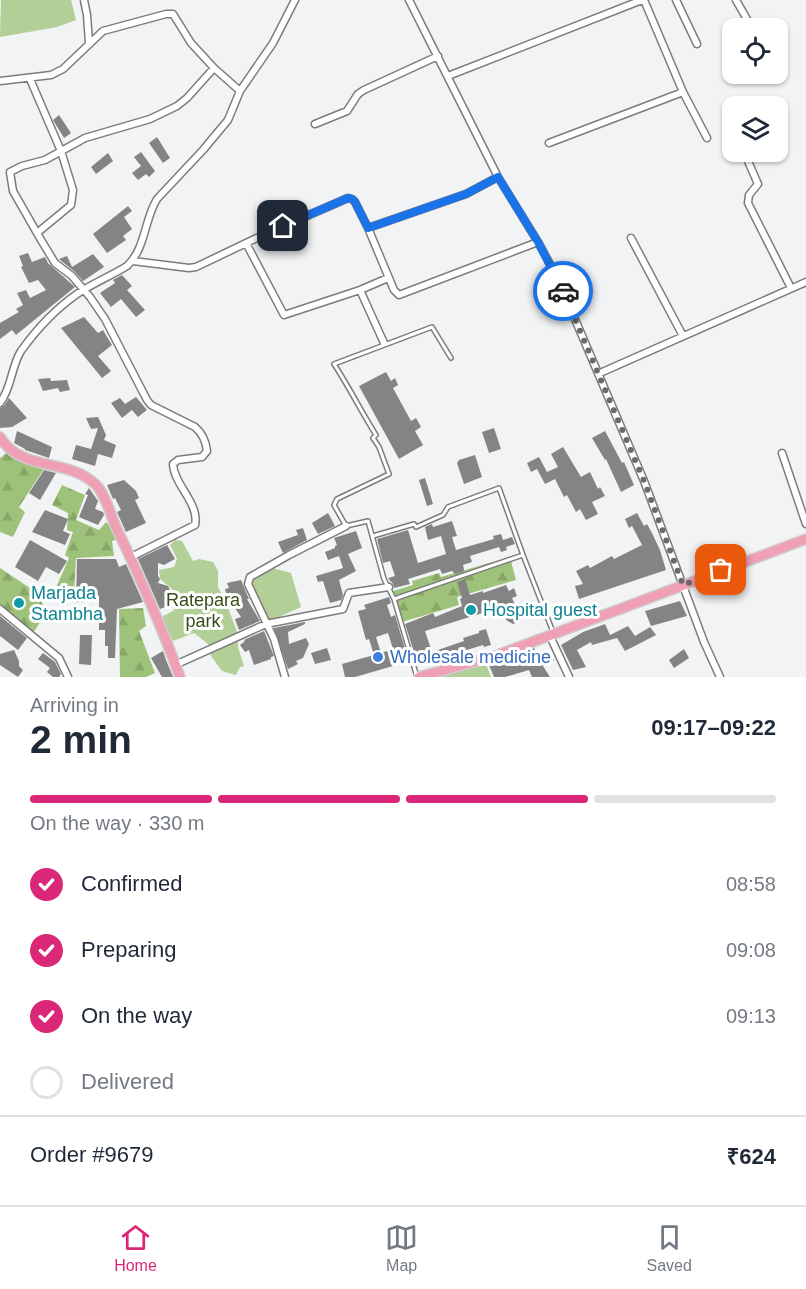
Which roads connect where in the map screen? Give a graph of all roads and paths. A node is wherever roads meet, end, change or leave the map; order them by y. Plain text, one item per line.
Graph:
1 (84, 0) edge
2 (295, 0) edge
3 (409, 0) edge
4 (643, 0) edge
5 (676, 0) edge
6 (736, 0) edge
7 (746, 18) edge
8 (89, 44) junction
9 (697, 44) dead end
10 (438, 56) junction
11 (214, 68) junction
12 (448, 76) junction
13 (30, 79) junction
14 (0, 81) edge
15 (240, 91) junction
16 (683, 92) junction
17 (315, 124) dead end
18 (707, 138) dead end
19 (549, 143) dead end
20 (61, 151) junction
21 (748, 162) edge
22 (498, 177) junction
23 (368, 228) junction
24 (37, 233) junction
25 (631, 238) dead end
26 (538, 242) junction
27 (246, 243) junction
28 (133, 261) junction
29 (388, 278) junction
30 (806, 282) edge
31 (791, 288) junction
32 (85, 290) junction
33 (360, 290) junction
34 (683, 336) junction
35 (384, 344) junction
36 (451, 358) dead end
37 (600, 373) junction
38 (0, 403) edge
39 (0, 437) edge
40 (782, 453) dead end
41 (806, 524) edge
42 (346, 526) junction
43 (373, 536) junction
44 (806, 539) edge
45 (523, 555) junction
46 (131, 556) junction
47 (683, 585) junction
48 (388, 587) junction
49 (394, 598) junction
50 (0, 609) edge
51 (266, 624) junction
52 (552, 635) junction
53 (175, 665) junction
54 (68, 677) edge
55 (180, 677) edge
56 (285, 677) edge
57 (418, 677) edge
58 (569, 677) edge
59 (720, 677) edge

1 - 8 street
2 - 15 street
3 - 10 street
4 - 12 street
4 - 16 street
5 - 9 street
6 - 7 street
8 - 11 street
8 - 13 street
10 - 12 street
10 - 17 street
11 - 15 street
11 - 20 street
12 - 22 street
13 - 14 street
13 - 20 street
15 - 28 street
16 - 18 street
16 - 19 street
20 - 24 street
20 - 24 street
21 - 31 street
22 - 23 street
22 - 26 street
23 - 27 street
23 - 29 street
24 - 32 street
25 - 34 street
26 - 29 street
26 - 37 street
27 - 28 street
27 - 33 street
28 - 32 street
29 - 33 street
30 - 31 street
31 - 34 street
32 - 38 street
32 - 46 street
33 - 35 street
34 - 37 street
35 - 36 lane
35 - 42 lane
37 - 47 street
39 - 46 main road
40 - 41 street
42 - 43 lane
42 - 51 street
43 - 45 lane
43 - 48 lane
44 - 47 main road
45 - 49 lane
45 - 52 lane
46 - 53 main road
47 - 52 main road
47 - 59 street
48 - 49 lane
48 - 51 street
49 - 57 lane
50 - 54 street
51 - 53 street
51 - 56 street
52 - 57 main road
52 - 58 street
53 - 55 main road

